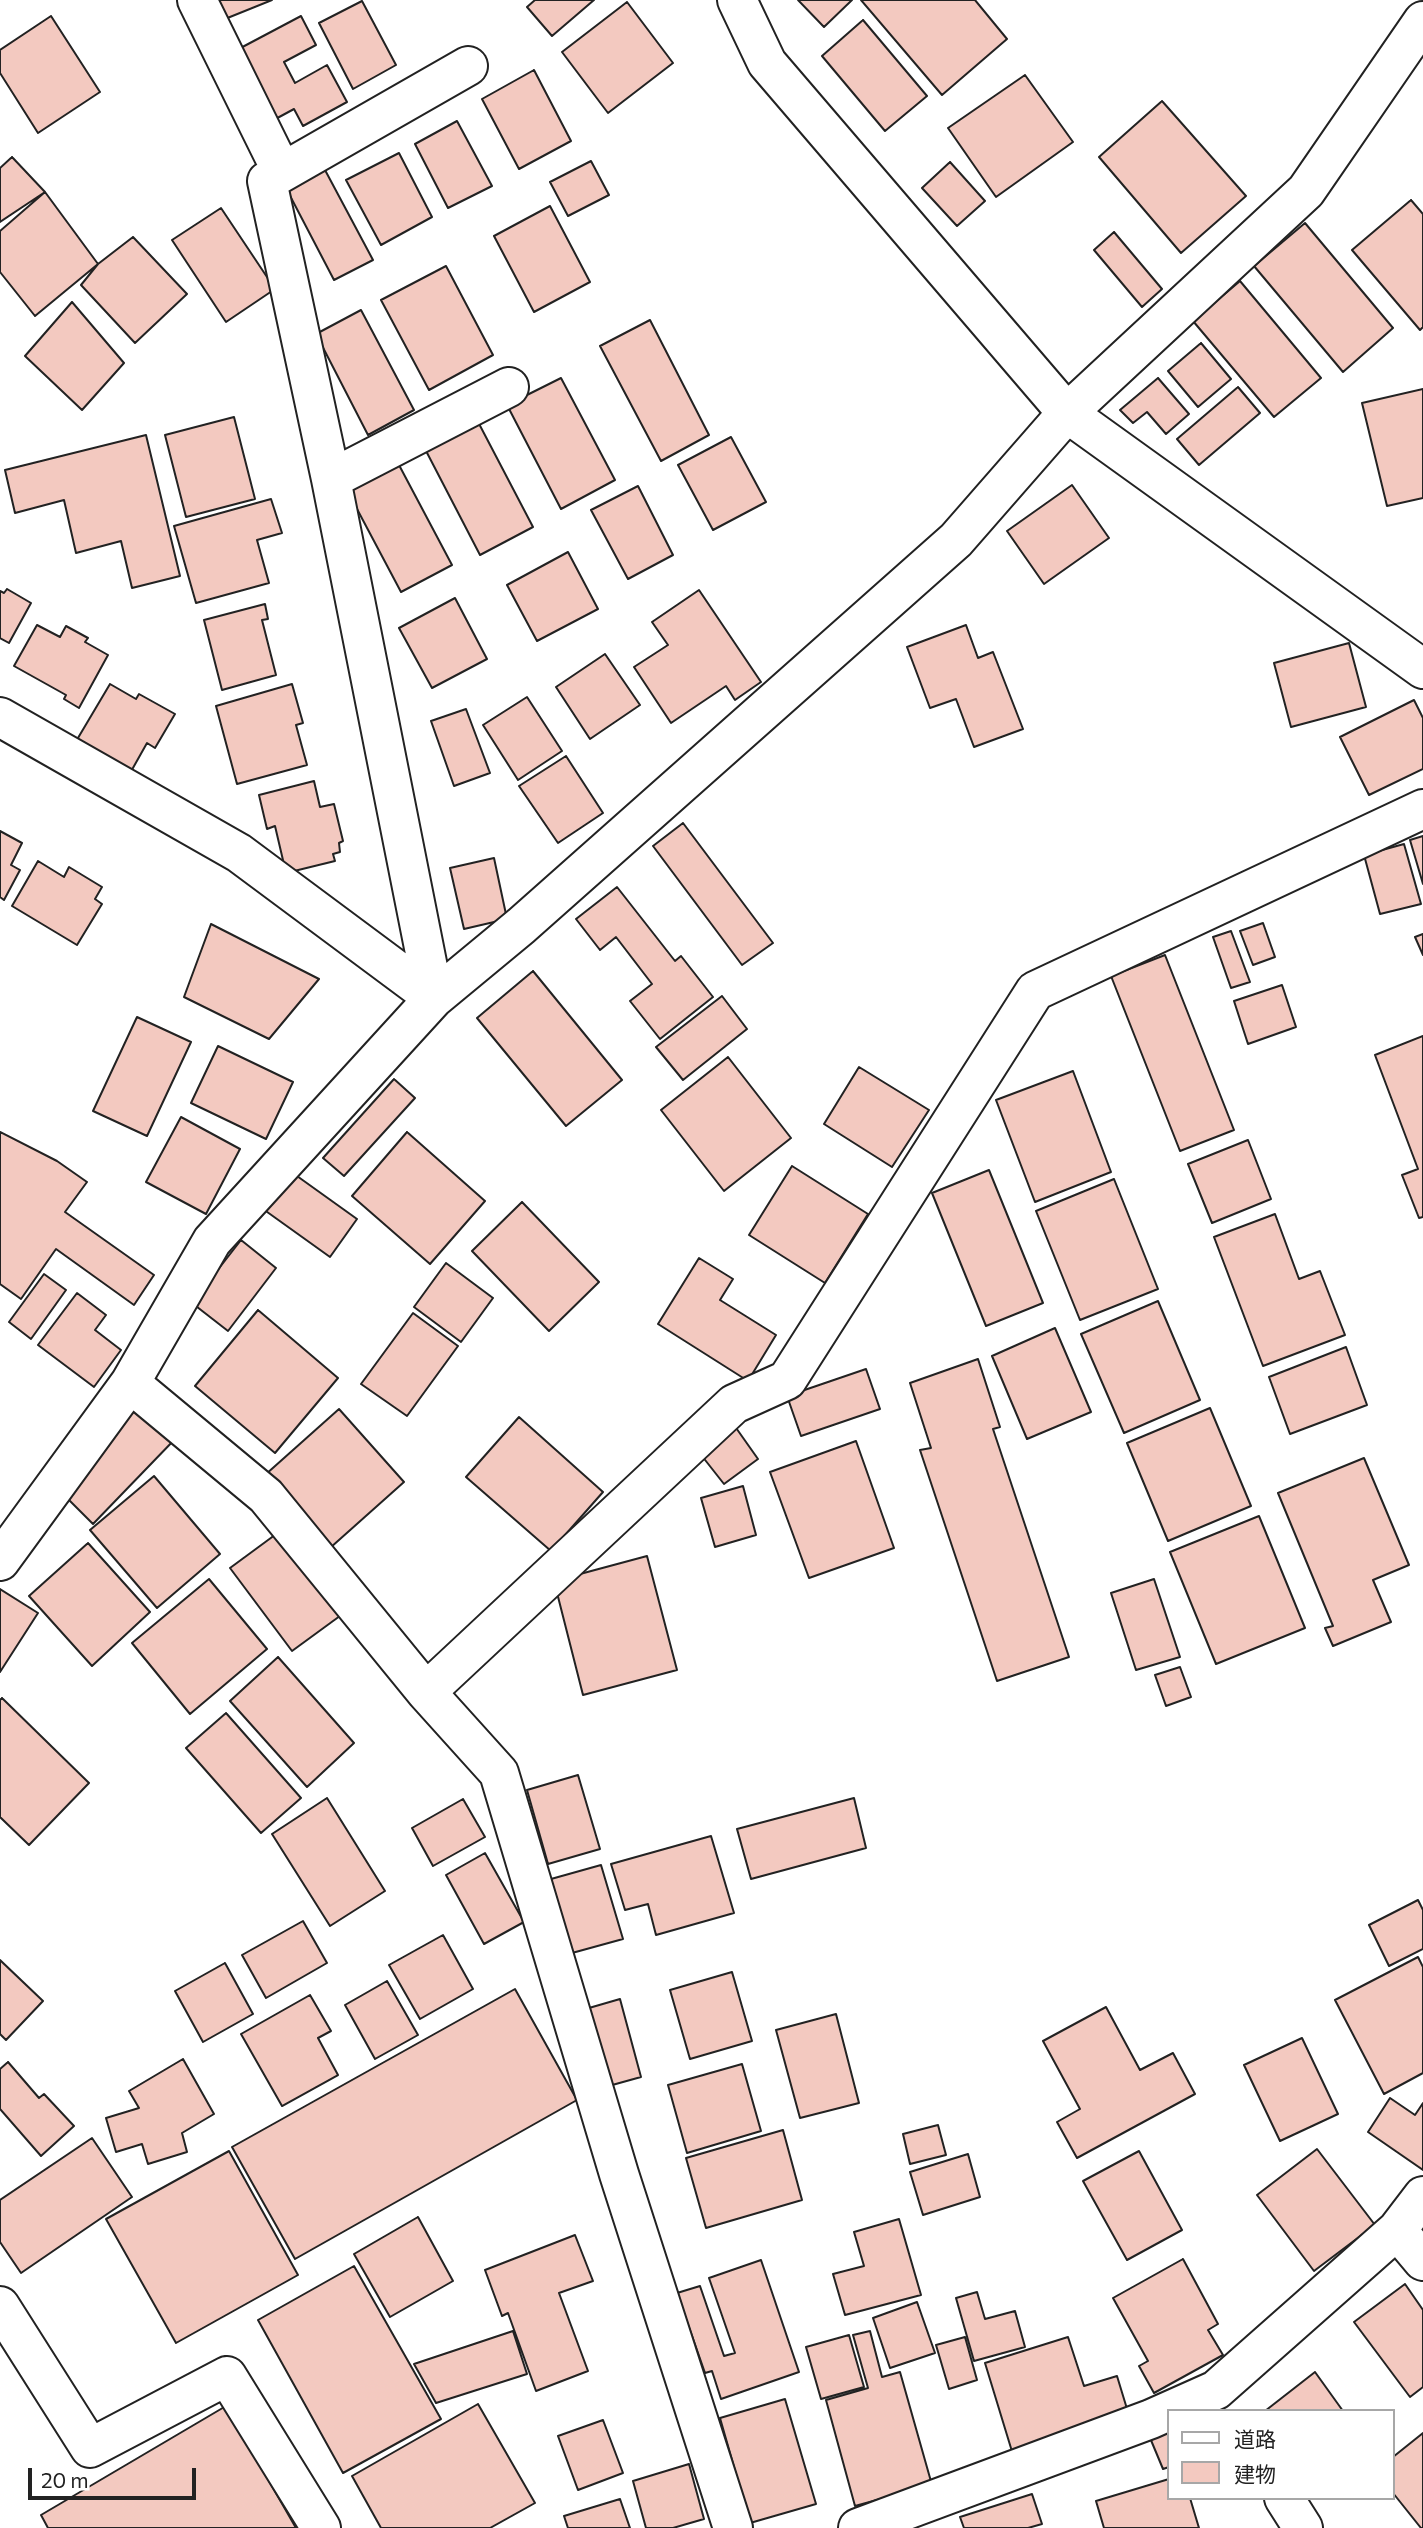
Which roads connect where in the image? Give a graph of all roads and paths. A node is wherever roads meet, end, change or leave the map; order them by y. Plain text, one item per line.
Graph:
1 (197, 0) edge
2 (737, 0) edge
3 (1423, 21) edge
4 (468, 66) dead end
5 (282, 172) junction
6 (509, 387) dead end
7 (1067, 413) junction
8 (331, 479) junction
9 (1416, 657) edge
10 (0, 717) edge
11 (1423, 808) edge
12 (434, 998) junction
13 (130, 1383) junction
14 (0, 1561) edge
15 (426, 1692) junction
16 (1423, 2196) edge
17 (1397, 2230) junction
18 (1423, 2261) edge
19 (0, 2306) edge
20 (1223, 2400) edge
21 (1189, 2409) edge
22 (1168, 2415) edge
23 (1285, 2500) edge
24 (321, 2528) edge
25 (733, 2528) edge
26 (859, 2528) edge
27 (1303, 2528) edge

1 - 5 street
2 - 7 street
3 - 7 street
4 - 5 street
5 - 8 street
6 - 8 street
7 - 9 street
7 - 12 street
8 - 12 street
10 - 12 street
11 - 15 street
12 - 13 street
13 - 14 street
13 - 15 street
15 - 25 street
16 - 17 street
17 - 18 street
17 - 20 street
19 - 24 street
20 - 21 street
22 - 26 street
23 - 27 street

